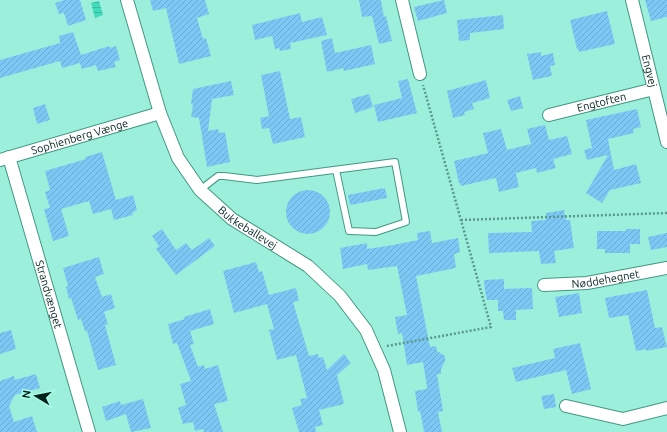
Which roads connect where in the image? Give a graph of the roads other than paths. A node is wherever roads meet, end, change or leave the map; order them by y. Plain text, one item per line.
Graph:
1 (128, 0) edge
2 (402, 0) edge
3 (632, 0) edge
4 (420, 74) road end
5 (654, 89) junction
6 (160, 113) junction
7 (549, 115) dead end
8 (667, 142) edge
9 (4, 158) edge
10 (336, 170) junction
11 (200, 190) junction
12 (667, 268) edge
13 (544, 285) dead end
14 (566, 406) dead end
15 (667, 408) edge
16 (89, 432) edge
17 (400, 432) edge

1 - 6 street, Bukkeballevej
2 - 4 street
3 - 5 street, Engvej
5 - 7 street, Engtoften
5 - 8 street, Engvej
6 - 9 street, Sophienberg Vænge
6 - 11 street, Bukkeballevej
9 - 16 street, Strandvænget
10 - 10 lane
10 - 11 lane
11 - 17 street, Bukkeballevej
12 - 13 street, Nøddehegnet
14 - 15 street

